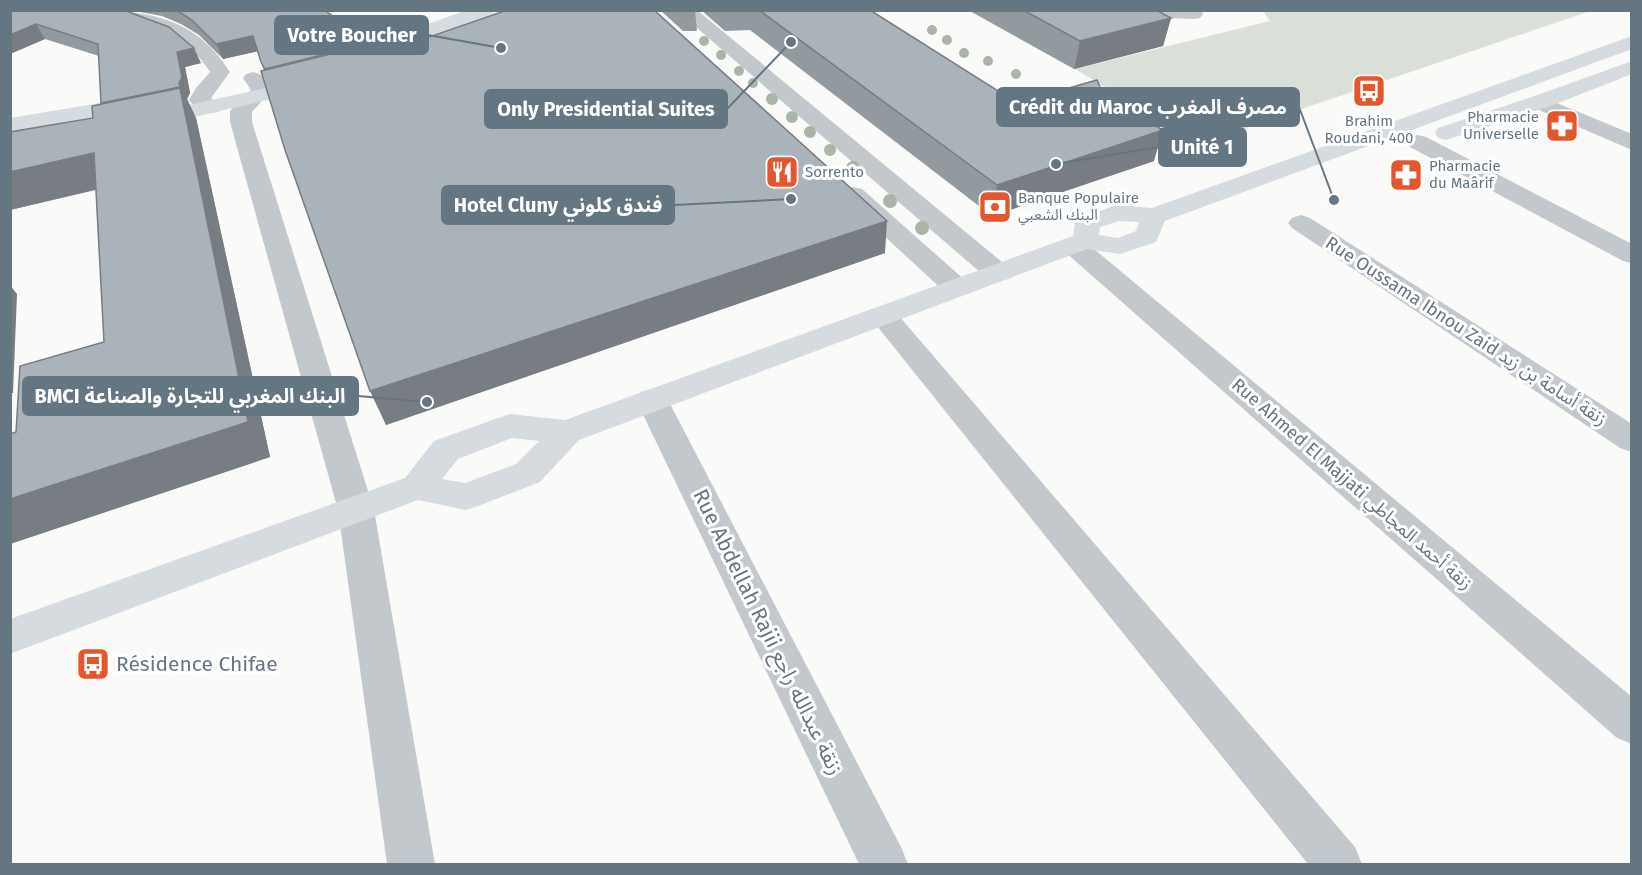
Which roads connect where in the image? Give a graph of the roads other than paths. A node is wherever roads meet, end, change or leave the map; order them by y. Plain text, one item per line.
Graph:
1 (81, 10) edge
2 (486, 10) edge
3 (685, 10) edge
4 (1088, 10) edge
5 (1194, 14) dead end
6 (1632, 42) edge
7 (1632, 67) edge
8 (294, 68) edge
9 (255, 87) junction
10 (208, 98) junction
11 (1540, 102) junction
12 (1364, 117) dead end
13 (10, 125) edge
14 (117, 128) edge
15 (1358, 141) junction
16 (1418, 142) junction
17 (1632, 143) edge
18 (885, 176) junction
19 (1301, 223) dead end
20 (1079, 243) junction
21 (1632, 255) edge
22 (998, 273) junction
23 (957, 288) junction
24 (883, 315) junction
25 (652, 400) junction
26 (567, 432) junction
27 (1632, 440) edge
28 (417, 487) junction
29 (356, 510) junction
30 (10, 637) edge
31 (1632, 724) edge
32 (411, 864) edge
33 (884, 864) edge
34 (1338, 864) edge

1 - 10 street
2 - 9 main road
3 - 18 street
4 - 5 street
6 - 15 main road
7 - 11 main road
8 - 9 main road
9 - 10 main road
9 - 29 street
10 - 13 main road
10 - 14 main road
11 - 16 main road
11 - 17 street
12 - 15 main road
15 - 16 main road
15 - 20 main road
16 - 21 street
18 - 22 street
18 - 23 street
19 - 27 street, Rue Oussama Ibnou Zaid زنقة أسامة بن زيد
20 - 22 main road
20 - 31 street, Rue Ahmed El Majjati زنقة أحمد المجاطي
22 - 23 main road
23 - 24 main road
24 - 25 main road
24 - 34 street
25 - 26 main road
25 - 33 street, Rue Abdellah Rajii زنقة عبدالله راجع
26 - 28 main road
26 - 28 main road
28 - 29 main road
29 - 30 main road
29 - 32 street

